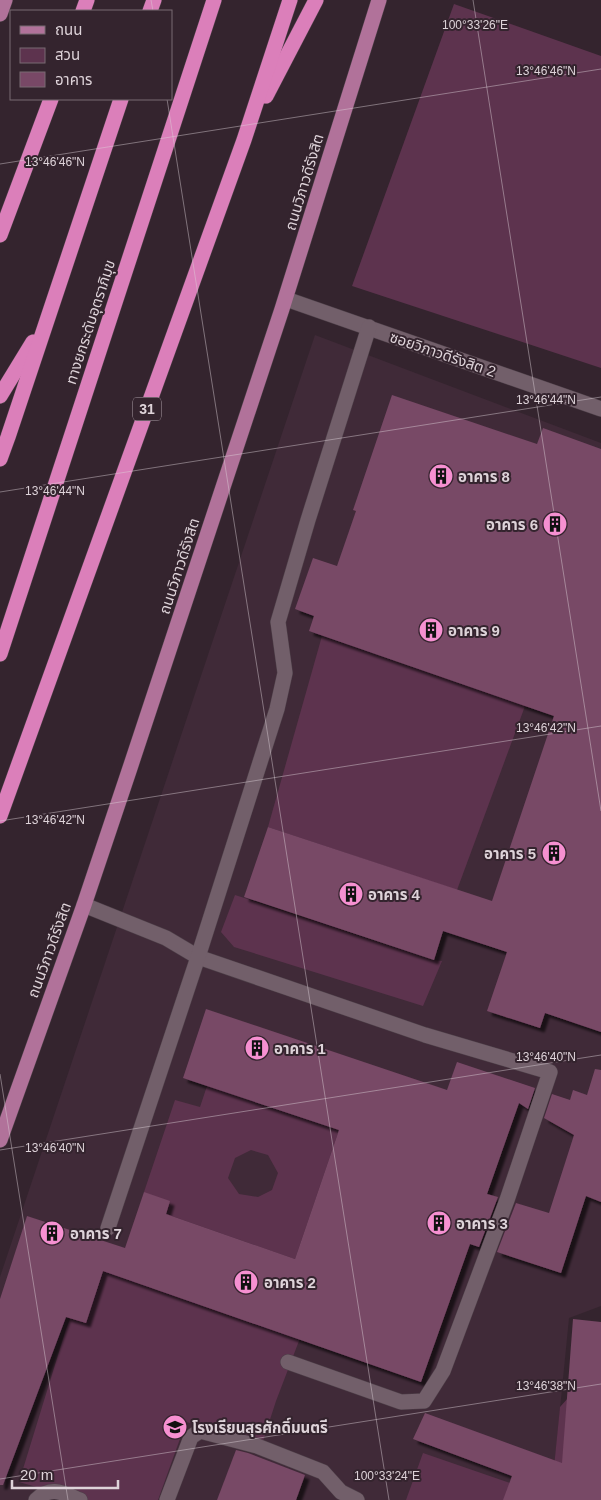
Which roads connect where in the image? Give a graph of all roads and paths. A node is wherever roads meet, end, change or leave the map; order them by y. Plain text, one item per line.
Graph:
1 (5, 0) edge
2 (214, 0) edge
3 (290, 0) edge
4 (316, 0) edge
5 (379, 0) edge
6 (0, 14) edge
7 (51, 100) edge
8 (120, 100) edge
9 (244, 140) junction
10 (0, 235) edge
11 (286, 299) junction
12 (47, 318) junction
13 (369, 328) junction
14 (0, 396) edge
15 (601, 409) edge
16 (0, 459) edge
17 (0, 654) edge
18 (0, 816) edge
19 (84, 904) junction
20 (198, 957) junction
21 (0, 1140) edge
22 (108, 1228) dead end
23 (288, 1362) dead end
24 (36, 1500) edge
25 (80, 1500) edge
26 (167, 1500) edge
27 (357, 1500) edge

1 - 6 main road
2 - 17 highway, ทางยกระดับอุตราภิมุข
3 - 9 highway, 31
4 - 9 highway
5 - 11 main road, ถนนวิภาวดีรังสิต
7 - 10 highway
8 - 12 highway
9 - 18 highway, 31
11 - 13 street, ซอยวิภาวดีรังสิต 2
11 - 19 main road, ถนนวิภาวดีรังสิต
12 - 14 highway
12 - 16 highway
13 - 15 street, ซอยวิภาวดีรังสิต 2
13 - 20 street
19 - 20 street
19 - 21 main road, ถนนวิภาวดีรังสิต
20 - 22 street
20 - 23 street
24 - 25 street
26 - 27 street

